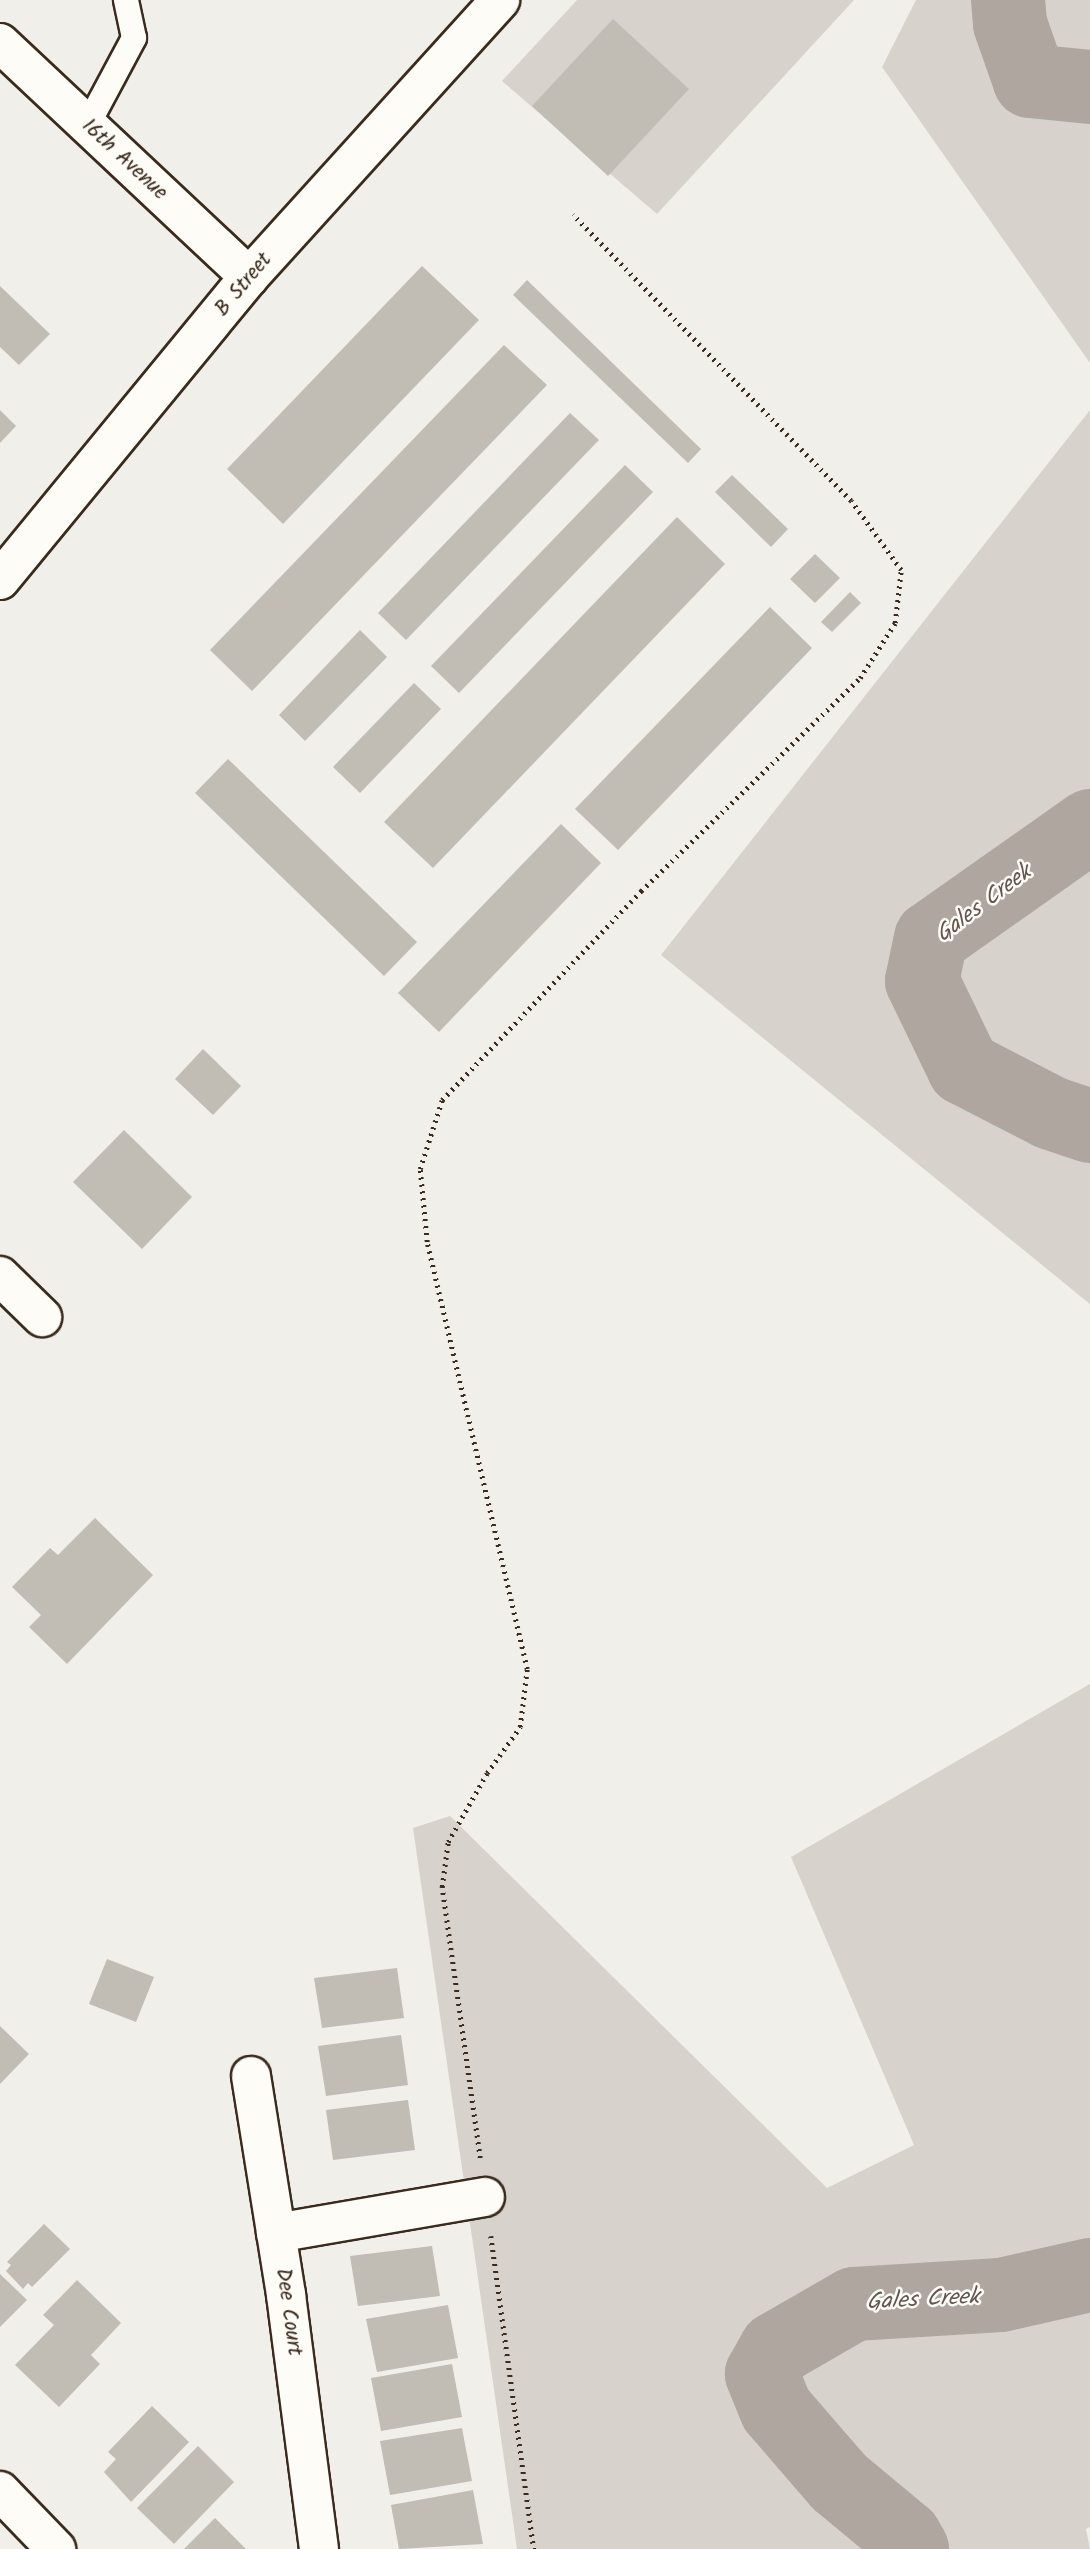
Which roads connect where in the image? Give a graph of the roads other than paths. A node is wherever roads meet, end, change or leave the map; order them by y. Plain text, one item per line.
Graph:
1 (126, 0) edge
2 (500, 0) edge
3 (0, 43) edge
4 (87, 126) junction
5 (249, 277) junction
6 (0, 580) edge
7 (0, 1276) edge
8 (42, 1317) dead end
9 (251, 2076) dead end
10 (485, 2197) road end
11 (276, 2233) junction
12 (0, 2491) edge
13 (56, 2549) edge
14 (319, 2549) edge

1 - 4 lane
2 - 5 street, B Street
3 - 4 street, 16th Avenue
4 - 5 street, 16th Avenue
5 - 6 street, B Street
7 - 8 street
9 - 11 street, Dee Court
10 - 11 street
11 - 14 street, Dee Court
12 - 13 street

